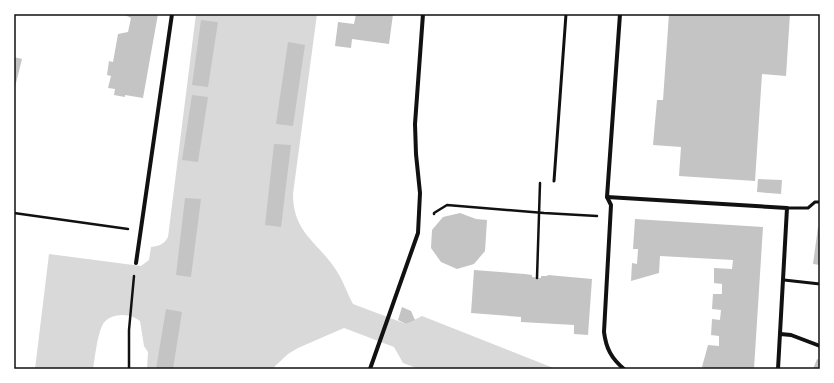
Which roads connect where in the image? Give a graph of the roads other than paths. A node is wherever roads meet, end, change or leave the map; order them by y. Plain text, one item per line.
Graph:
1 (172, 14) edge
2 (423, 14) edge
3 (566, 14) edge
4 (620, 14) edge
5 (554, 181) dead end
6 (607, 197) junction
7 (820, 202) edge
8 (787, 208) junction
9 (136, 263) road end
10 (784, 280) junction
11 (820, 284) edge
12 (780, 334) junction
13 (820, 346) edge
14 (370, 369) edge
15 (624, 369) edge
16 (778, 369) edge

1 - 9 street
2 - 14 street
3 - 5 lane
4 - 6 street
6 - 8 street
6 - 15 street
7 - 8 lane
8 - 10 street
10 - 11 lane
10 - 12 street
12 - 13 street
12 - 16 street

